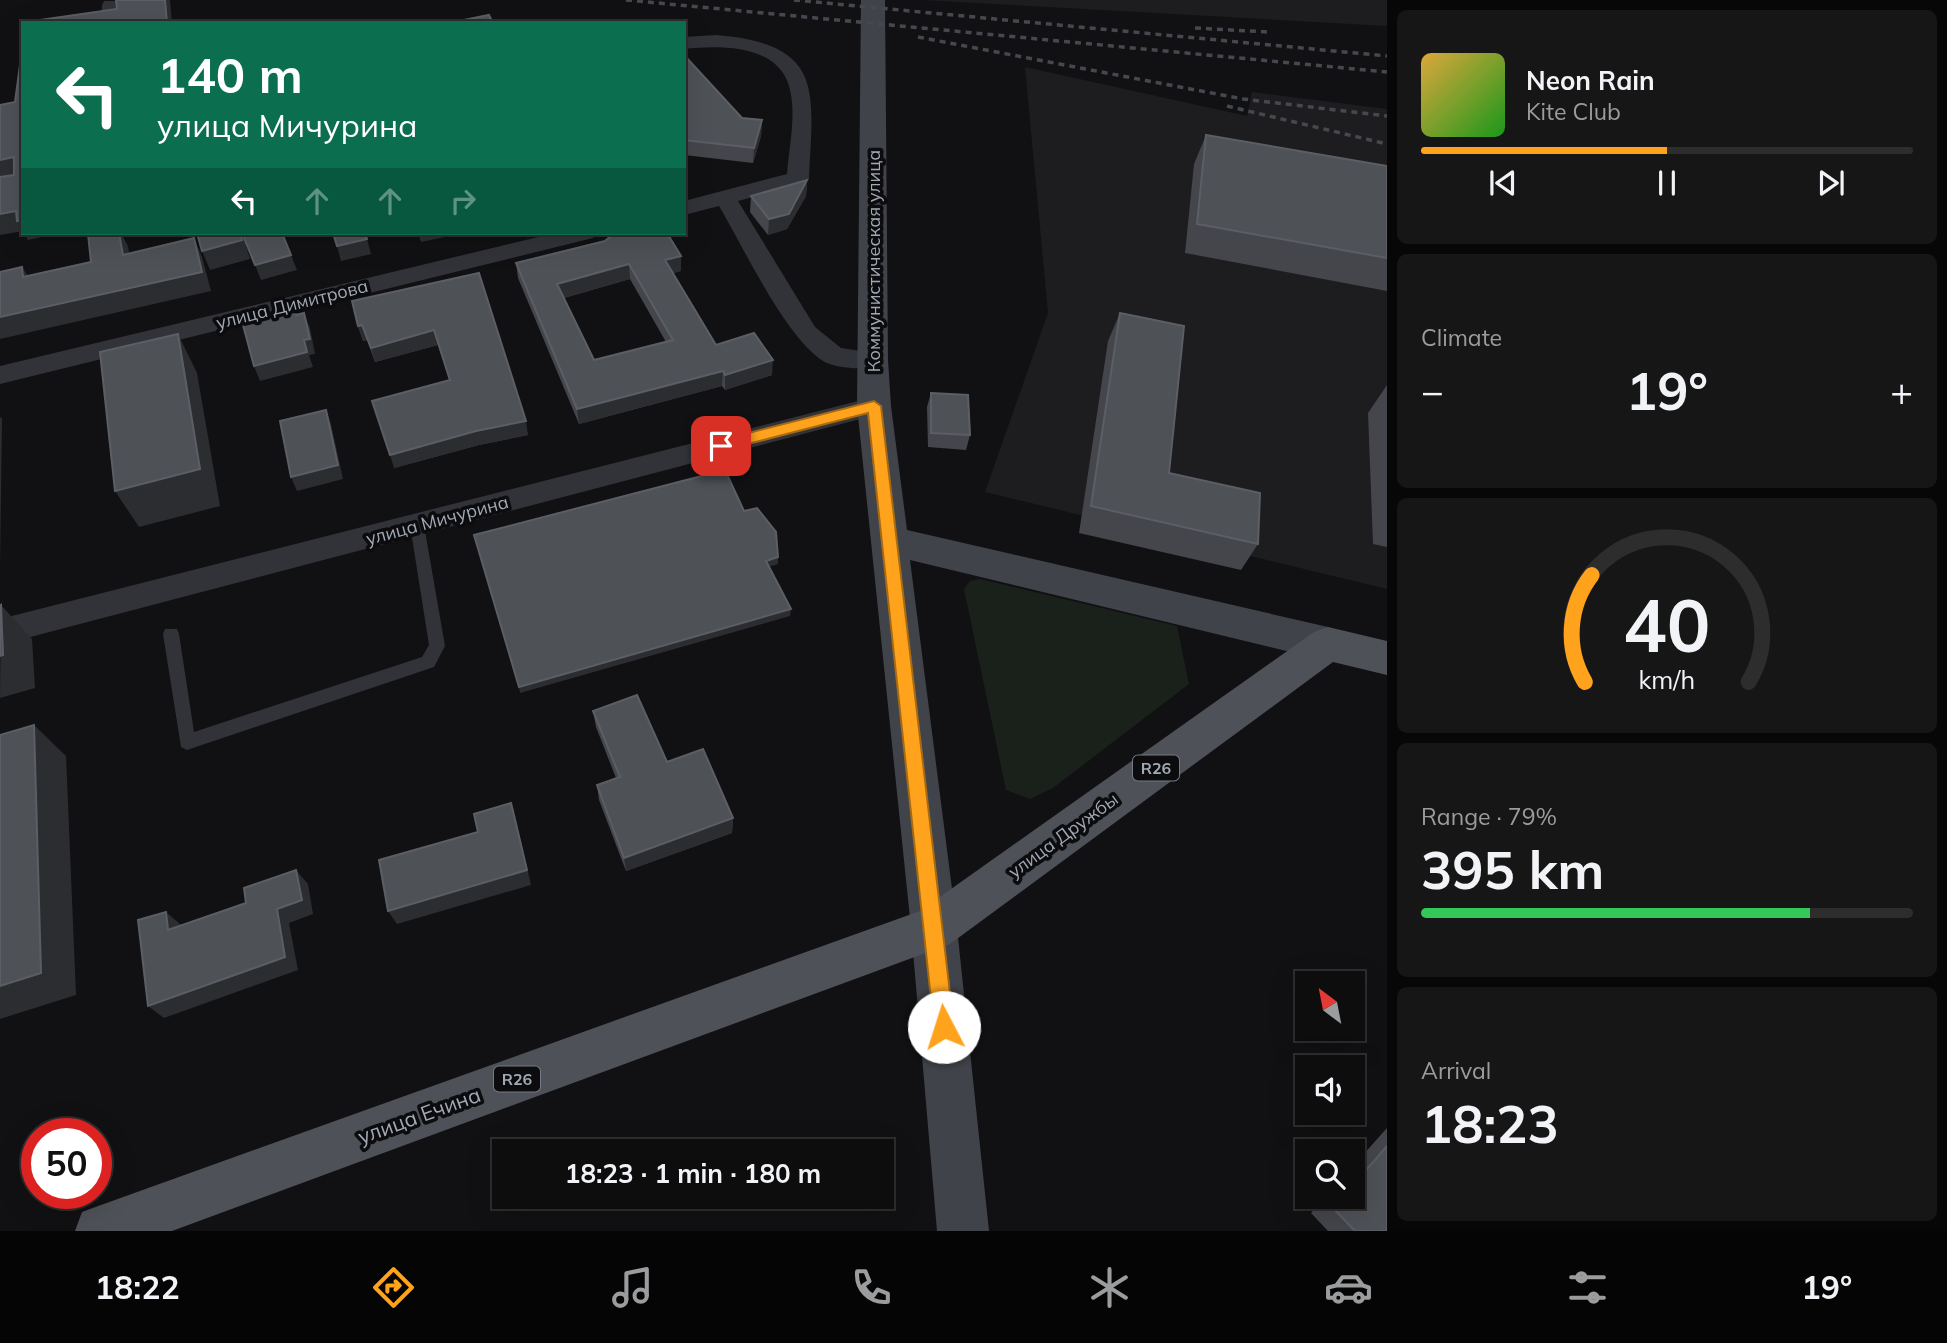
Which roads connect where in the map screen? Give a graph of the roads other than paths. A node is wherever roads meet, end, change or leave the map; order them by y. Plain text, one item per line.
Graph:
1 (873, 0) edge
2 (686, 43) edge
3 (725, 198) junction
4 (686, 208) edge
5 (577, 235) edge
6 (872, 360) junction
7 (0, 375) edge
8 (874, 406) junction
9 (417, 525) junction
10 (891, 541) junction
11 (0, 632) edge
12 (170, 634) dead end
13 (1328, 644) junction
14 (1387, 657) edge
15 (934, 928) junction
16 (101, 1231) edge
17 (963, 1231) edge

1 - 6 main road, Коммунистическая улица
2 - 3 street
3 - 4 street
3 - 6 street
5 - 7 street, улица Димитрова
6 - 8 main road, Коммунистическая улица
8 - 9 street, улица Мичурина
8 - 10 main road, Коммунистическая улица
9 - 11 street, улица Мичурина
9 - 12 lane
10 - 13 main road
10 - 15 main road, Коммунистическая улица
13 - 14 main road
13 - 15 main road, улица Дружбы / R26
15 - 16 main road, улица Ечина / R26
15 - 17 main road, Коммунистическая улица

